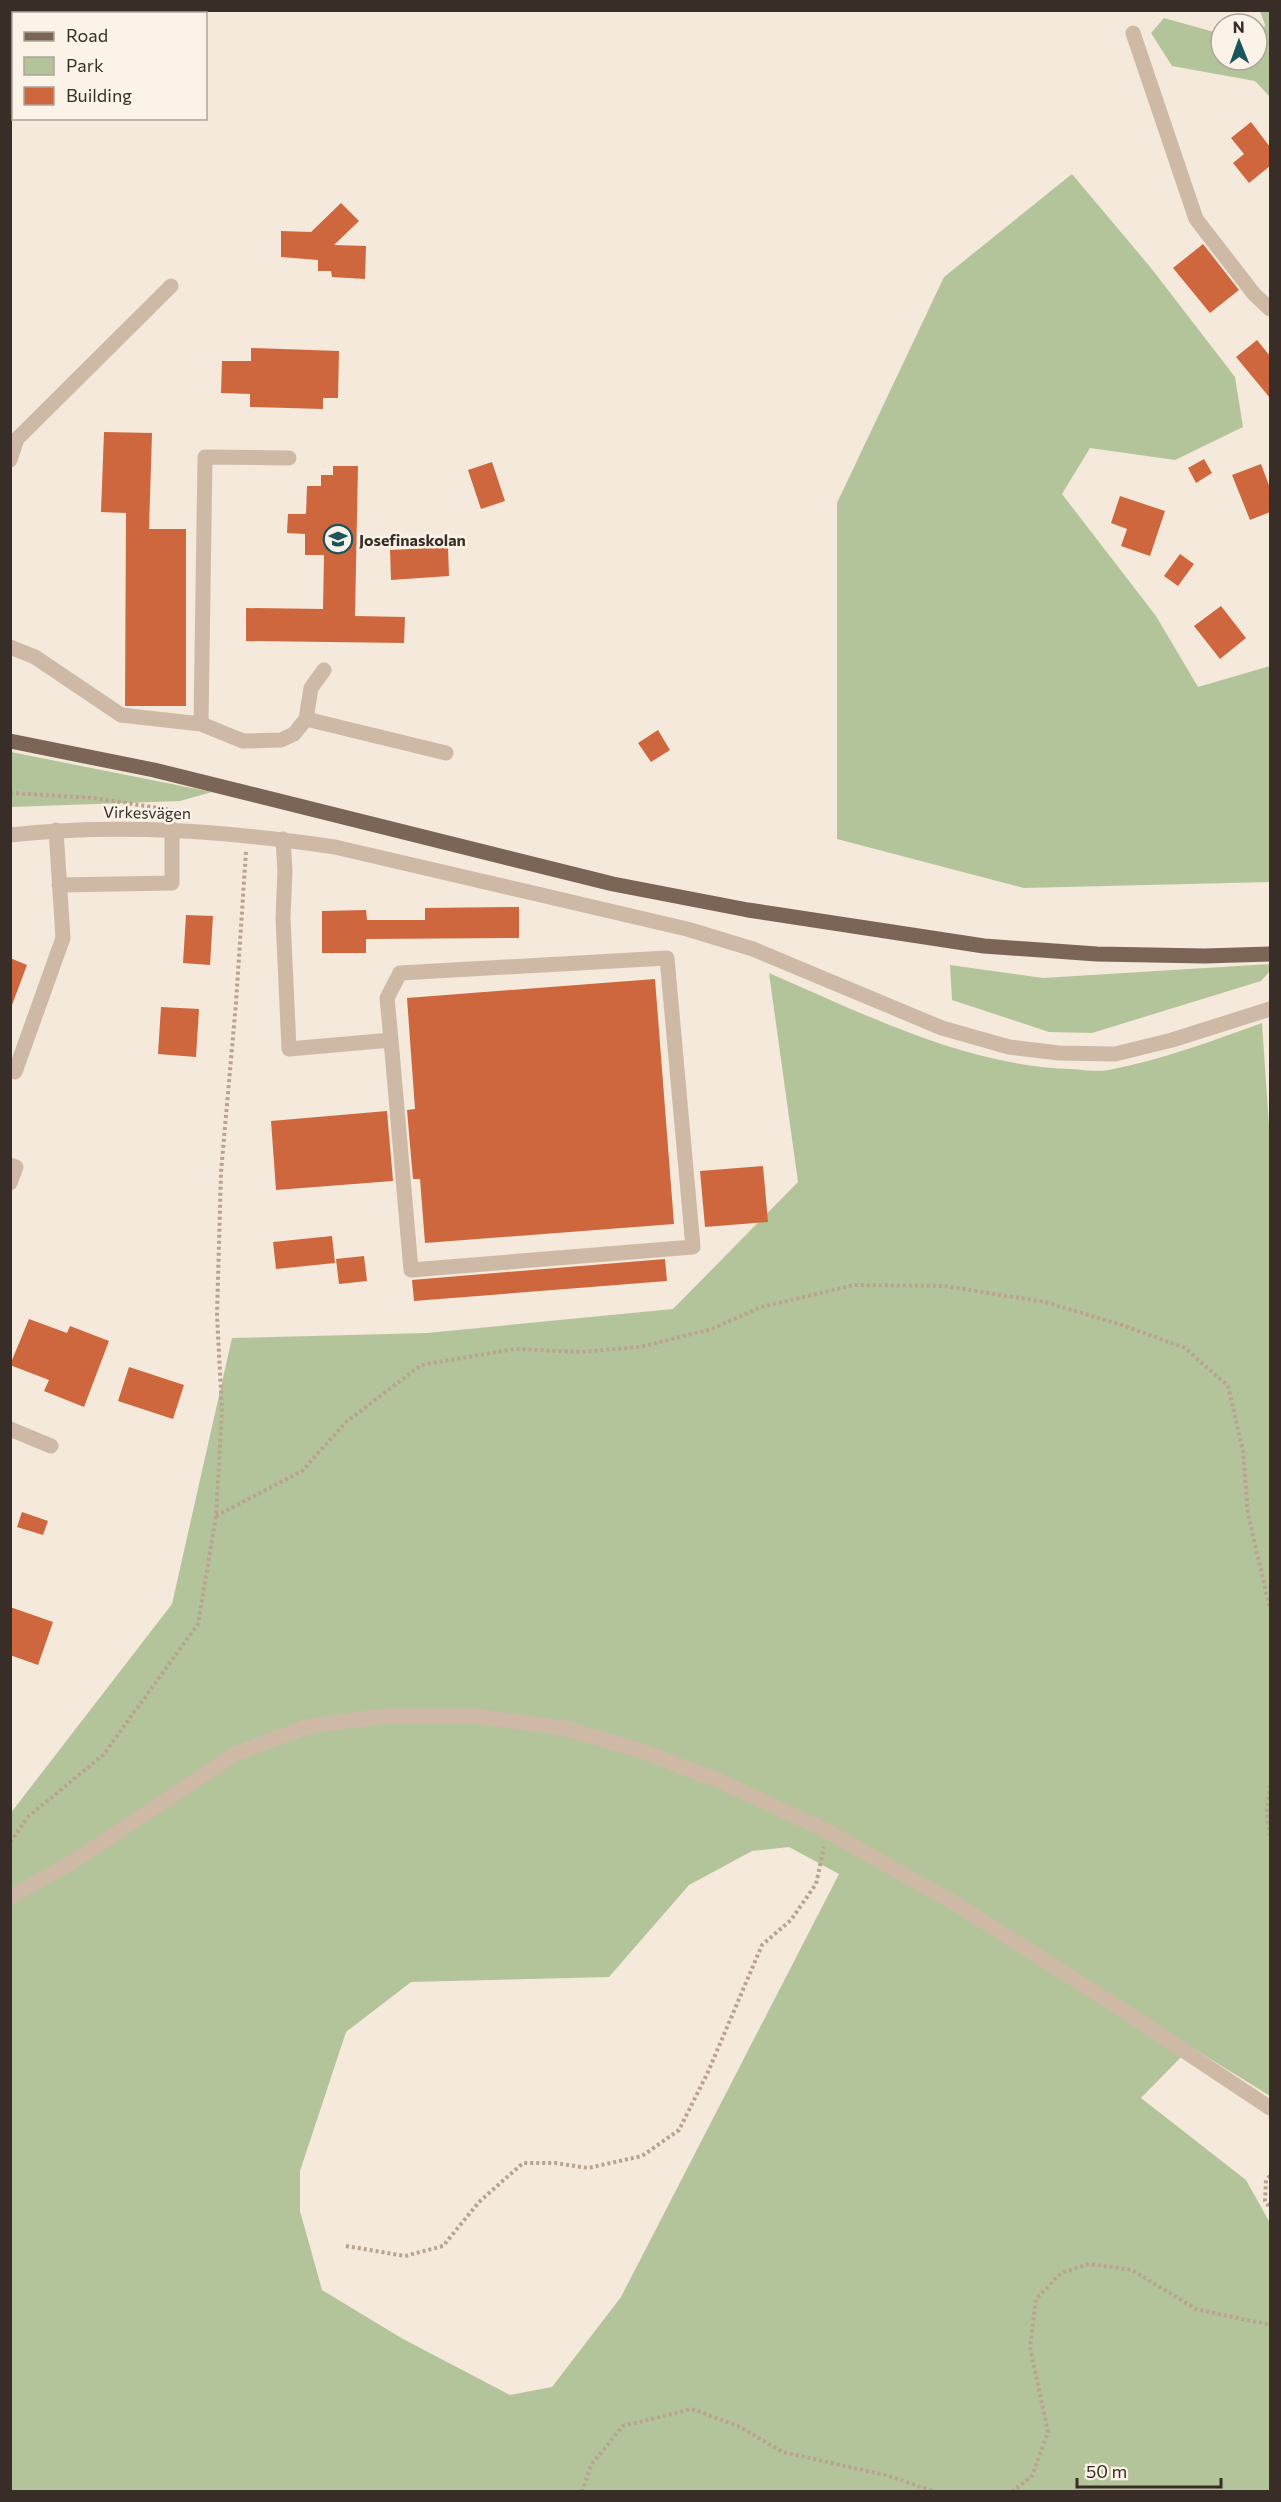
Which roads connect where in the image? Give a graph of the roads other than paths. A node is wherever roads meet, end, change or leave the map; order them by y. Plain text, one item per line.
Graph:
1 (1133, 33) dead end
2 (171, 286) dead end
3 (1270, 309) edge
4 (289, 458) dead end
5 (10, 460) edge
6 (10, 647) edge
7 (324, 670) dead end
8 (306, 719) junction
9 (201, 724) junction
10 (10, 741) edge
11 (446, 753) dead end
12 (172, 829) junction
13 (56, 830) junction
14 (10, 835) edge
15 (283, 839) junction
16 (59, 885) junction
17 (1270, 954) edge
18 (1270, 1009) edge
19 (391, 1040) junction
20 (15, 1072) dead end
21 (10, 1165) edge
22 (10, 1183) edge
23 (10, 1429) edge
24 (51, 1446) dead end
25 (10, 1898) edge
26 (1270, 2108) edge

1 - 3 street
2 - 5 street
4 - 9 street
6 - 9 street
7 - 8 street
8 - 9 street
8 - 11 street
10 - 17 main road
12 - 13 street, Virkesvägen
12 - 15 street, Virkesvägen
12 - 16 street
13 - 14 street, Virkesvägen
13 - 16 street
15 - 18 street, Virkesvägen
15 - 19 street
16 - 20 street
19 - 19 street
21 - 22 street
23 - 24 street
25 - 26 street

